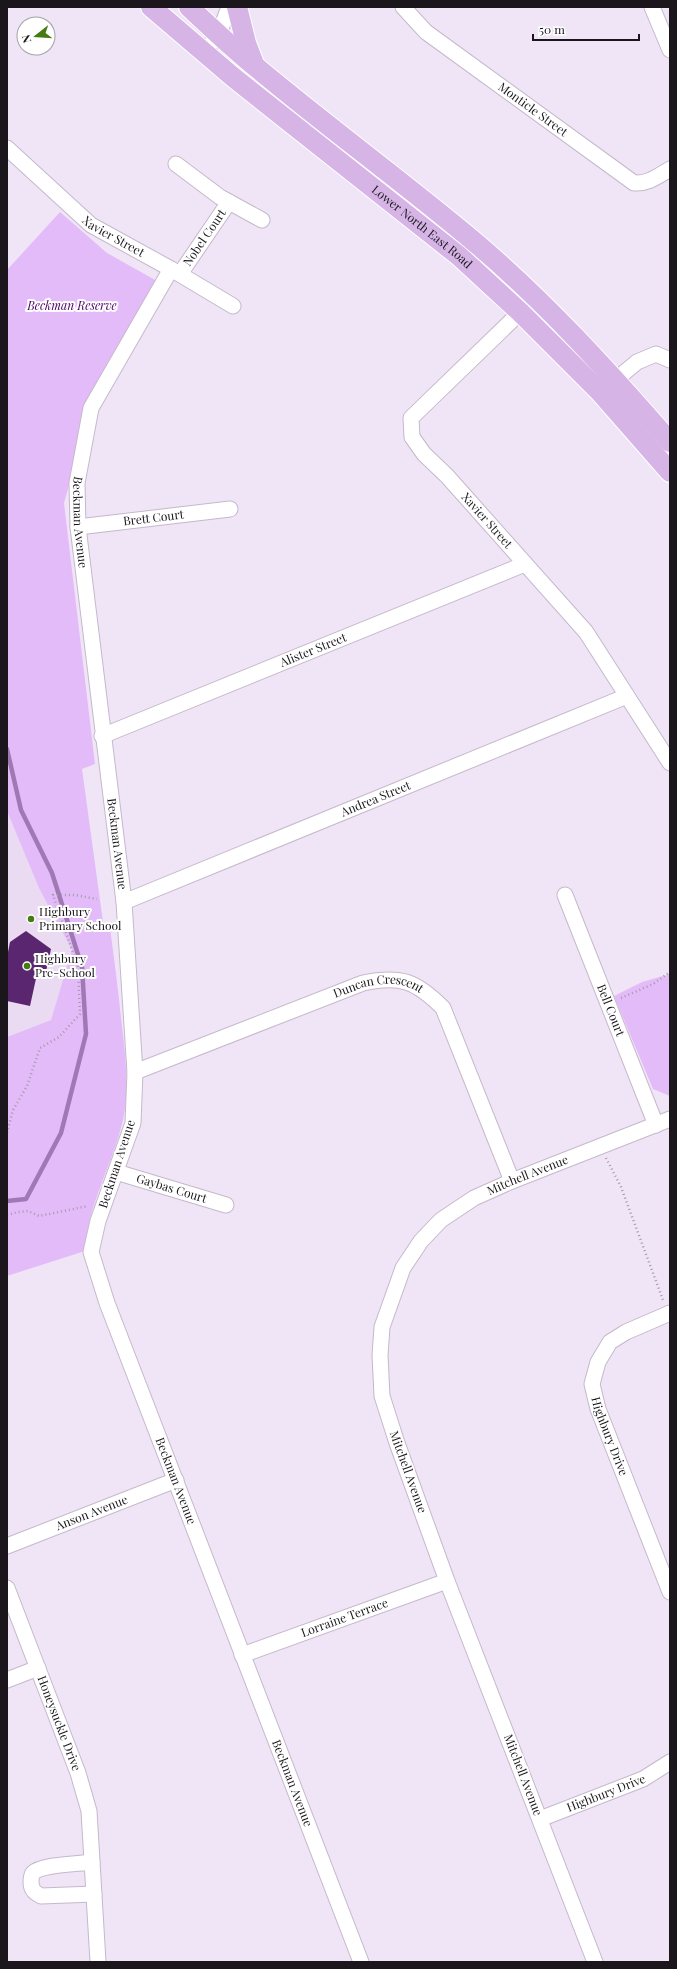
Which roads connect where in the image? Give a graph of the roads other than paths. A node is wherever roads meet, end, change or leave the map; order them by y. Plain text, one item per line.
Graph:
1 (151, 7) edge
2 (189, 7) edge
3 (229, 7) edge
4 (237, 7) edge
5 (403, 7) edge
6 (652, 7) edge
7 (219, 34) junction
8 (670, 50) edge
9 (204, 52) junction
10 (255, 66) junction
11 (7, 148) edge
12 (176, 164) dead end
13 (670, 169) edge
14 (229, 202) junction
15 (262, 220) dead end
16 (175, 272) junction
17 (535, 298) junction
18 (233, 306) dead end
19 (520, 312) junction
20 (670, 360) edge
21 (616, 380) junction
22 (600, 392) junction
23 (670, 442) edge
24 (670, 472) edge
25 (230, 509) dead end
26 (78, 527) junction
27 (524, 564) junction
28 (627, 696) junction
29 (102, 736) junction
30 (670, 763) edge
31 (565, 895) dead end
32 (124, 902) junction
33 (135, 1072) junction
34 (670, 1119) edge
35 (656, 1125) junction
36 (116, 1172) junction
37 (512, 1181) junction
38 (226, 1205) dead end
39 (669, 1314) edge
40 (176, 1480) junction
41 (7, 1546) edge
42 (447, 1581) junction
43 (7, 1588) edge
44 (670, 1592) edge
45 (242, 1655) junction
46 (38, 1668) junction
47 (7, 1680) edge
48 (670, 1762) edge
49 (540, 1819) junction
50 (92, 1862) junction
51 (94, 1894) junction
52 (98, 1962) edge
53 (361, 1962) edge
54 (595, 1962) edge

1 - 9 main road, Lower North East Road
2 - 7 main road, Lower North East Road
3 - 7 street
4 - 10 main road
5 - 13 street, Monticle Street
6 - 8 street
7 - 9 street
7 - 10 main road, Lower North East Road
9 - 19 main road, Lower North East Road
10 - 17 main road, Lower North East Road
11 - 16 street, Xavier Street
12 - 14 street, Nobel Court
14 - 15 street, Nobel Court
14 - 16 street, Nobel Court
16 - 18 street, Xavier Street
16 - 26 street, Beckman Avenue
17 - 19 street, Xavier Street
17 - 21 main road, Lower North East Road
19 - 22 main road, Lower North East Road
19 - 27 street, Xavier Street
20 - 21 street
21 - 22 street
21 - 23 main road, Lower North East Road
22 - 24 main road, Lower North East Road
25 - 26 street, Brett Court
26 - 29 street, Beckman Avenue
27 - 28 street, Xavier Street
27 - 29 street, Alister Street
28 - 30 street, Xavier Street
28 - 32 street, Andrea Street
29 - 32 street, Beckman Avenue
31 - 35 street, Bell Court
32 - 33 street, Beckman Avenue
33 - 36 street, Beckman Avenue
33 - 37 street, Duncan Crescent
34 - 35 street, Mitchell Avenue
35 - 37 street, Mitchell Avenue
36 - 38 street, Gaybas Court
36 - 40 street, Beckman Avenue
37 - 42 street, Mitchell Avenue
39 - 44 street, Highbury Drive
40 - 41 street, Anson Avenue
40 - 45 street, Beckman Avenue
42 - 45 street, Lorraine Terrace
42 - 49 street, Mitchell Avenue
43 - 46 street, Honeysuckle Drive
45 - 53 street, Beckman Avenue
46 - 47 street
46 - 50 street, Honeysuckle Drive
48 - 49 street, Highbury Drive
49 - 54 street, Mitchell Avenue
50 - 51 street, Honeysuckle Drive
50 - 51 street
51 - 52 street, Honeysuckle Drive

